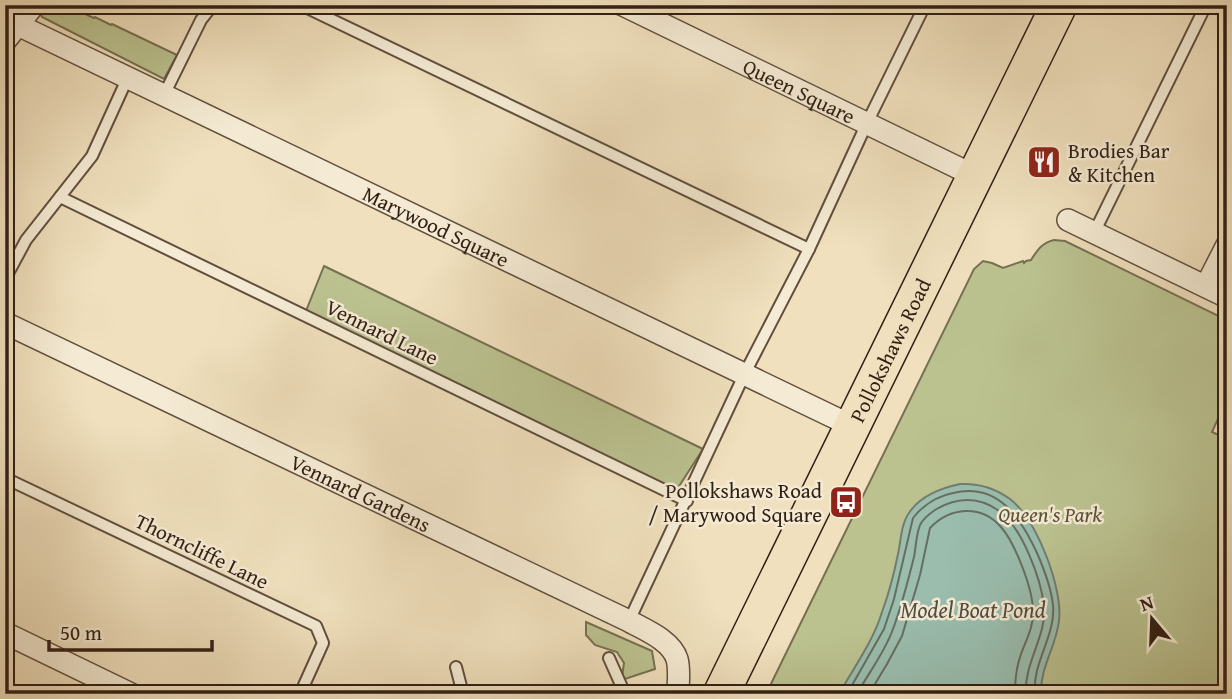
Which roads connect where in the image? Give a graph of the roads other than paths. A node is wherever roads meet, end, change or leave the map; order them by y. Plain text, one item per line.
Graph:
1 (34, 5) edge
2 (214, 5) edge
3 (301, 5) edge
4 (623, 5) edge
5 (925, 5) edge
6 (1059, 5) edge
7 (1206, 5) edge
8 (12, 33) edge
9 (128, 77) junction
10 (164, 95) junction
11 (867, 123) junction
12 (975, 176) junction
13 (60, 197) junction
14 (1068, 220) dead end
15 (1094, 233) junction
16 (1227, 245) edge
17 (809, 249) junction
18 (5, 279) edge
19 (1206, 286) junction
20 (1227, 297) edge
21 (5, 323) edge
22 (745, 373) junction
23 (852, 426) junction
24 (5, 478) edge
25 (687, 501) junction
26 (629, 621) junction
27 (5, 633) edge
28 (609, 658) dead end
29 (456, 667) dead end
30 (131, 694) edge
31 (300, 694) edge
32 (463, 694) edge
33 (625, 694) edge
34 (678, 694) edge
35 (722, 694) edge

1 - 8 street
2 - 10 lane
3 - 17 lane
4 - 11 street, Queen Square
5 - 11 lane
6 - 12 main road, Pollokshaws Road
7 - 15 lane
8 - 9 street, Marywood Square
9 - 10 street, Marywood Square
9 - 13 lane
10 - 22 street, Marywood Square
11 - 12 street, Queen Square
11 - 17 lane
12 - 23 main road, Pollokshaws Road
13 - 18 lane
13 - 25 lane, Vennard Lane
14 - 15 street
15 - 19 street
16 - 19 street
17 - 22 lane
19 - 20 street
21 - 26 street, Vennard Gardens
22 - 23 street, Marywood Square
22 - 25 lane
23 - 35 main road, Pollokshaws Road
24 - 31 lane, Thorncliffe Lane
25 - 26 lane
26 - 34 street, Vennard Gardens
27 - 30 street
28 - 33 lane
29 - 32 lane

